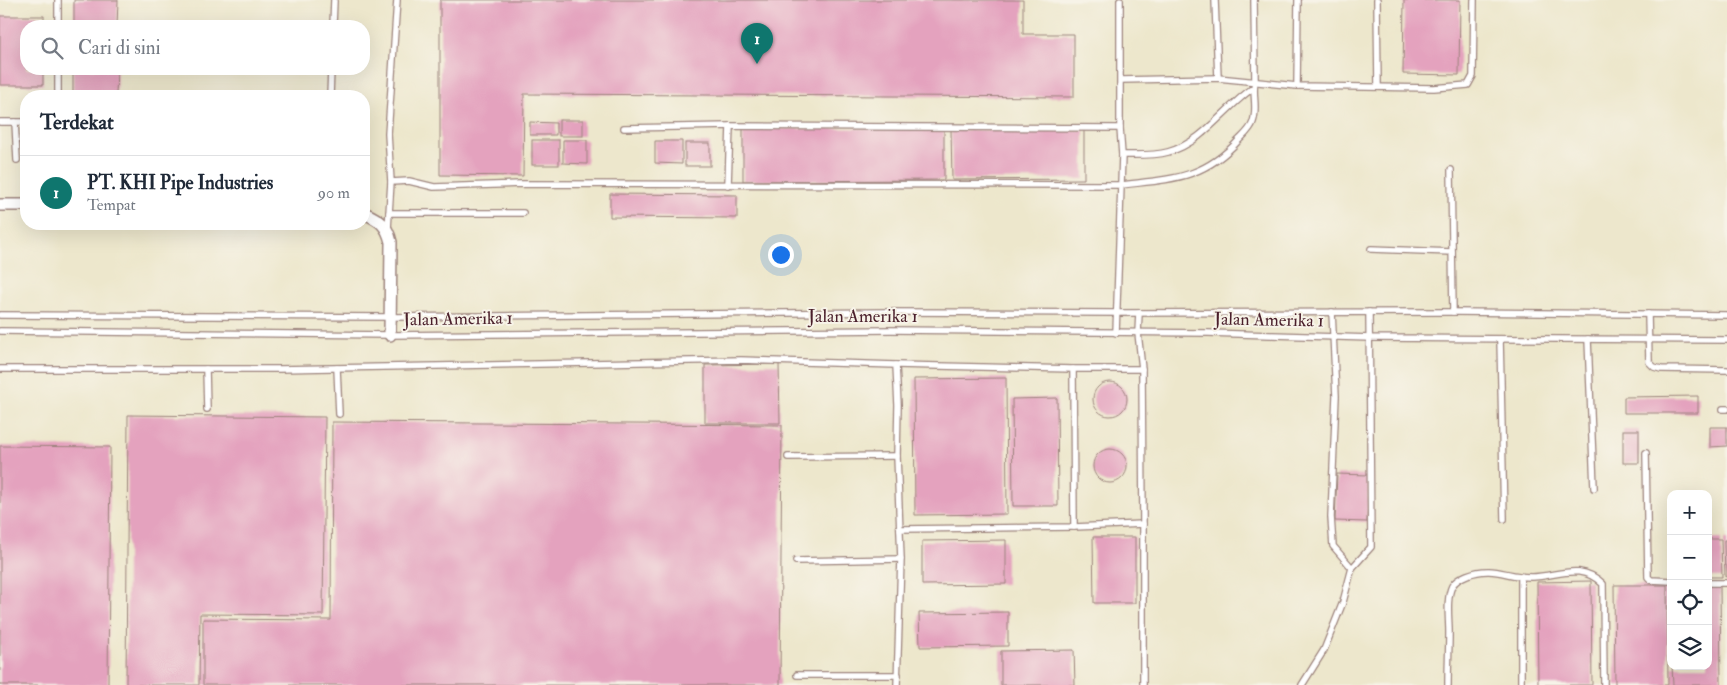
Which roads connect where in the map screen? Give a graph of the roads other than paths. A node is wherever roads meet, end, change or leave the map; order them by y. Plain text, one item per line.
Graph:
1 (58, 0) edge
2 (334, 0) edge
3 (397, 0) edge
4 (1120, 0) edge
5 (1215, 0) edge
6 (1254, 0) edge
7 (1298, 0) edge
8 (1377, 0) edge
9 (1474, 0) edge
10 (58, 20) edge
11 (333, 20) edge
12 (58, 75) edge
13 (331, 75) edge
14 (1218, 78) junction
15 (1121, 80) junction
16 (1255, 80) junction
17 (1297, 86) junction
18 (1378, 86) junction
19 (1253, 88) junction
20 (58, 90) edge
21 (330, 90) edge
22 (0, 122) edge
23 (15, 122) junction
24 (20, 122) edge
25 (730, 126) junction
26 (624, 128) dead end
27 (1120, 128) junction
28 (1122, 155) junction
29 (17, 160) dead end
30 (1451, 170) dead end
31 (391, 182) junction
32 (728, 185) junction
33 (1121, 185) junction
34 (0, 205) edge
35 (20, 205) edge
36 (389, 213) junction
37 (523, 213) dead end
38 (370, 216) edge
39 (388, 230) junction
40 (1371, 249) dead end
41 (1452, 252) junction
42 (1332, 312) junction
43 (1369, 312) junction
44 (1453, 312) junction
45 (1139, 313) junction
46 (1116, 314) junction
47 (1648, 314) junction
48 (0, 315) edge
49 (1727, 315) edge
50 (389, 317) junction
51 (0, 331) edge
52 (1116, 333) junction
53 (1138, 333) junction
54 (390, 335) junction
55 (1333, 336) junction
56 (1370, 338) junction
57 (1500, 339) junction
58 (1588, 339) junction
59 (1648, 340) junction
60 (1727, 340) edge
61 (896, 365) junction
62 (0, 368) edge
63 (337, 368) junction
64 (206, 369) junction
65 (1073, 369) junction
66 (1142, 369) junction
67 (1727, 370) edge
68 (207, 408) dead end
69 (339, 414) dead end
70 (1646, 453) dead end
71 (897, 456) junction
72 (788, 457) dead end
73 (1594, 488) dead end
74 (1504, 519) dead end
75 (1143, 524) junction
76 (1074, 527) junction
77 (900, 530) junction
78 (901, 559) junction
79 (796, 562) dead end
80 (1352, 568) junction
81 (1521, 576) junction
82 (1667, 581) edge
83 (1712, 583) edge
84 (1727, 583) edge
85 (797, 675) dead end
86 (898, 675) junction
87 (897, 685) edge
88 (1143, 685) edge
89 (1302, 685) edge
90 (1448, 685) edge
91 (1521, 685) edge
92 (1604, 685) edge

1 - 10 lane
2 - 11 lane
3 - 31 lane
4 - 15 lane
5 - 14 lane
6 - 16 lane
7 - 17 lane
8 - 18 lane
9 - 18 lane
12 - 20 lane
13 - 21 lane
14 - 15 lane
14 - 16 lane
15 - 27 lane
16 - 17 lane
16 - 19 lane
17 - 18 lane
19 - 28 lane
19 - 33 lane
22 - 23 lane
23 - 24 lane
23 - 29 lane
25 - 26 lane
25 - 27 lane
25 - 32 lane
27 - 28 lane
28 - 33 lane
30 - 41 lane
31 - 32 lane
31 - 36 lane
32 - 33 lane
33 - 46 lane
34 - 35 street
36 - 37 lane
36 - 39 lane
38 - 39 street
39 - 50 street
40 - 41 lane
41 - 44 lane
42 - 43 lane, Jalan Amerika 1
42 - 45 lane, Jalan Amerika 1
42 - 55 lane
43 - 44 lane, Jalan Amerika 1
43 - 56 lane
44 - 47 lane, Jalan Amerika 1
45 - 46 lane, Jalan Amerika 1
45 - 53 lane
46 - 50 lane, Jalan Amerika 1
46 - 52 lane
47 - 49 lane, Jalan Amerika 1
47 - 59 lane
48 - 50 lane, Jalan Amerika 1
50 - 54 street
51 - 54 lane, Jalan Amerika 1
52 - 53 lane, Jalan Amerika 1
52 - 54 lane, Jalan Amerika 1
53 - 55 lane, Jalan Amerika 1
53 - 66 lane
55 - 56 lane, Jalan Amerika 1
55 - 80 lane
56 - 57 lane, Jalan Amerika 1
56 - 80 lane
57 - 58 lane, Jalan Amerika 1
57 - 74 lane
58 - 59 lane, Jalan Amerika 1
58 - 73 lane
59 - 60 lane, Jalan Amerika 1
59 - 67 lane
61 - 63 lane
61 - 65 lane
61 - 71 lane
62 - 64 lane
63 - 64 lane
63 - 69 lane
64 - 68 lane
65 - 66 lane
65 - 76 lane
66 - 75 lane
70 - 82 lane
71 - 72 lane
71 - 77 lane
75 - 76 lane
75 - 88 lane
76 - 77 lane
77 - 78 lane
78 - 79 lane
78 - 86 lane
80 - 89 lane
81 - 90 lane
81 - 91 lane
81 - 92 lane
83 - 84 lane
85 - 86 lane
86 - 87 lane

